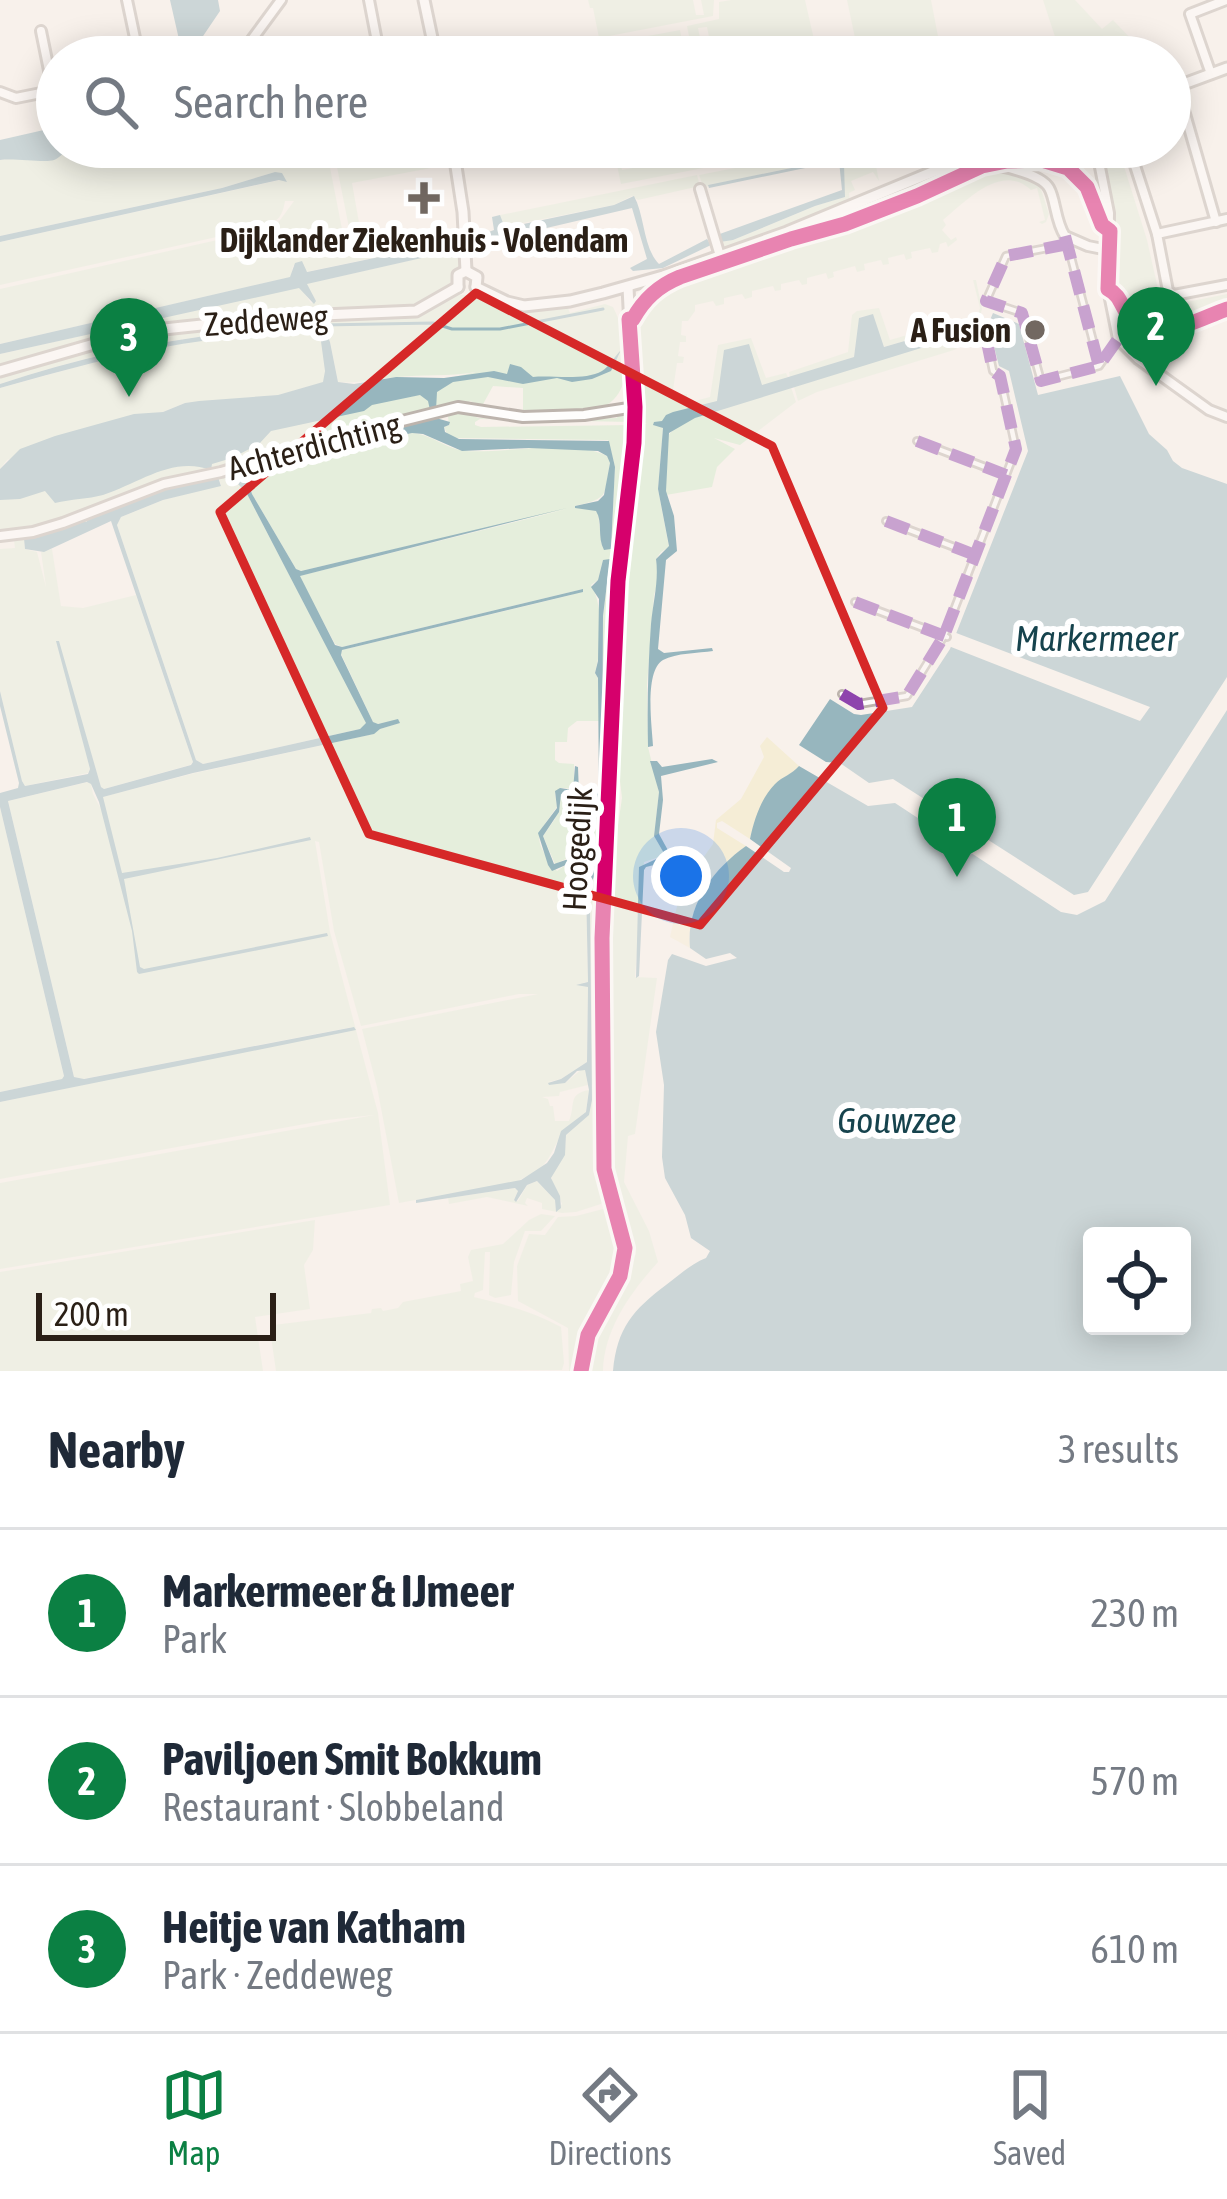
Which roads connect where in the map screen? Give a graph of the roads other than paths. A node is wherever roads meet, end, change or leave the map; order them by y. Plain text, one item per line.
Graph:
1 (128, 0) edge
2 (281, 0) edge
3 (369, 0) edge
4 (424, 0) edge
5 (1226, 0) edge
6 (41, 32) dead end
7 (42, 36) edge
8 (136, 36) edge
9 (255, 36) edge
10 (376, 36) edge
11 (432, 36) edge
12 (1227, 68) edge
13 (1211, 74) junction
14 (1191, 82) edge
15 (0, 92) edge
16 (36, 94) edge
17 (1191, 135) edge
18 (456, 168) edge
19 (944, 168) edge
20 (977, 168) edge
21 (1005, 168) edge
22 (1100, 168) edge
23 (1136, 168) edge
24 (700, 189) dead end
25 (840, 212) junction
26 (1222, 220) edge
27 (1157, 234) junction
28 (1066, 240) junction
29 (1108, 250) junction
30 (720, 256) junction
31 (466, 271) junction
32 (1227, 285) edge
33 (628, 286) junction
34 (458, 287) junction
35 (476, 287) junction
36 (1108, 289) junction
37 (1120, 299) joint
38 (1227, 309) edge
39 (978, 334) dead end
40 (1116, 334) junction
41 (1100, 366) junction
42 (0, 371) edge
43 (635, 407) junction
44 (1227, 417) edge
45 (917, 441) dead end
46 (1006, 475) junction
47 (886, 521) dead end
48 (0, 536) edge
49 (975, 555) junction
50 (855, 602) dead end
51 (946, 637) junction
52 (842, 694) dead end
53 (581, 1371) edge

1 - 8 street
2 - 9 street
3 - 10 street
4 - 11 street
5 - 13 street
6 - 7 street
12 - 13 street
13 - 14 street
15 - 16 street
17 - 26 street
18 - 31 street
19 - 25 street
20 - 25 street
21 - 28 street
22 - 29 street
23 - 27 street
24 - 30 street
25 - 30 street
26 - 27 street
27 - 32 street
28 - 29 street
28 - 41 street
28 - 41 street
29 - 36 street
30 - 33 street
31 - 34 street
31 - 35 street
33 - 35 street
33 - 43 street, Hoogedijk
34 - 35 street
34 - 42 street, Zeddeweg
36 - 37 street
36 - 40 street
37 - 38 street
39 - 46 street
40 - 41 street
40 - 44 street
43 - 48 street, Achterdichting
43 - 53 street, Hoogedijk
45 - 46 street
46 - 49 street
47 - 49 street
49 - 51 street
50 - 51 street
51 - 52 street

